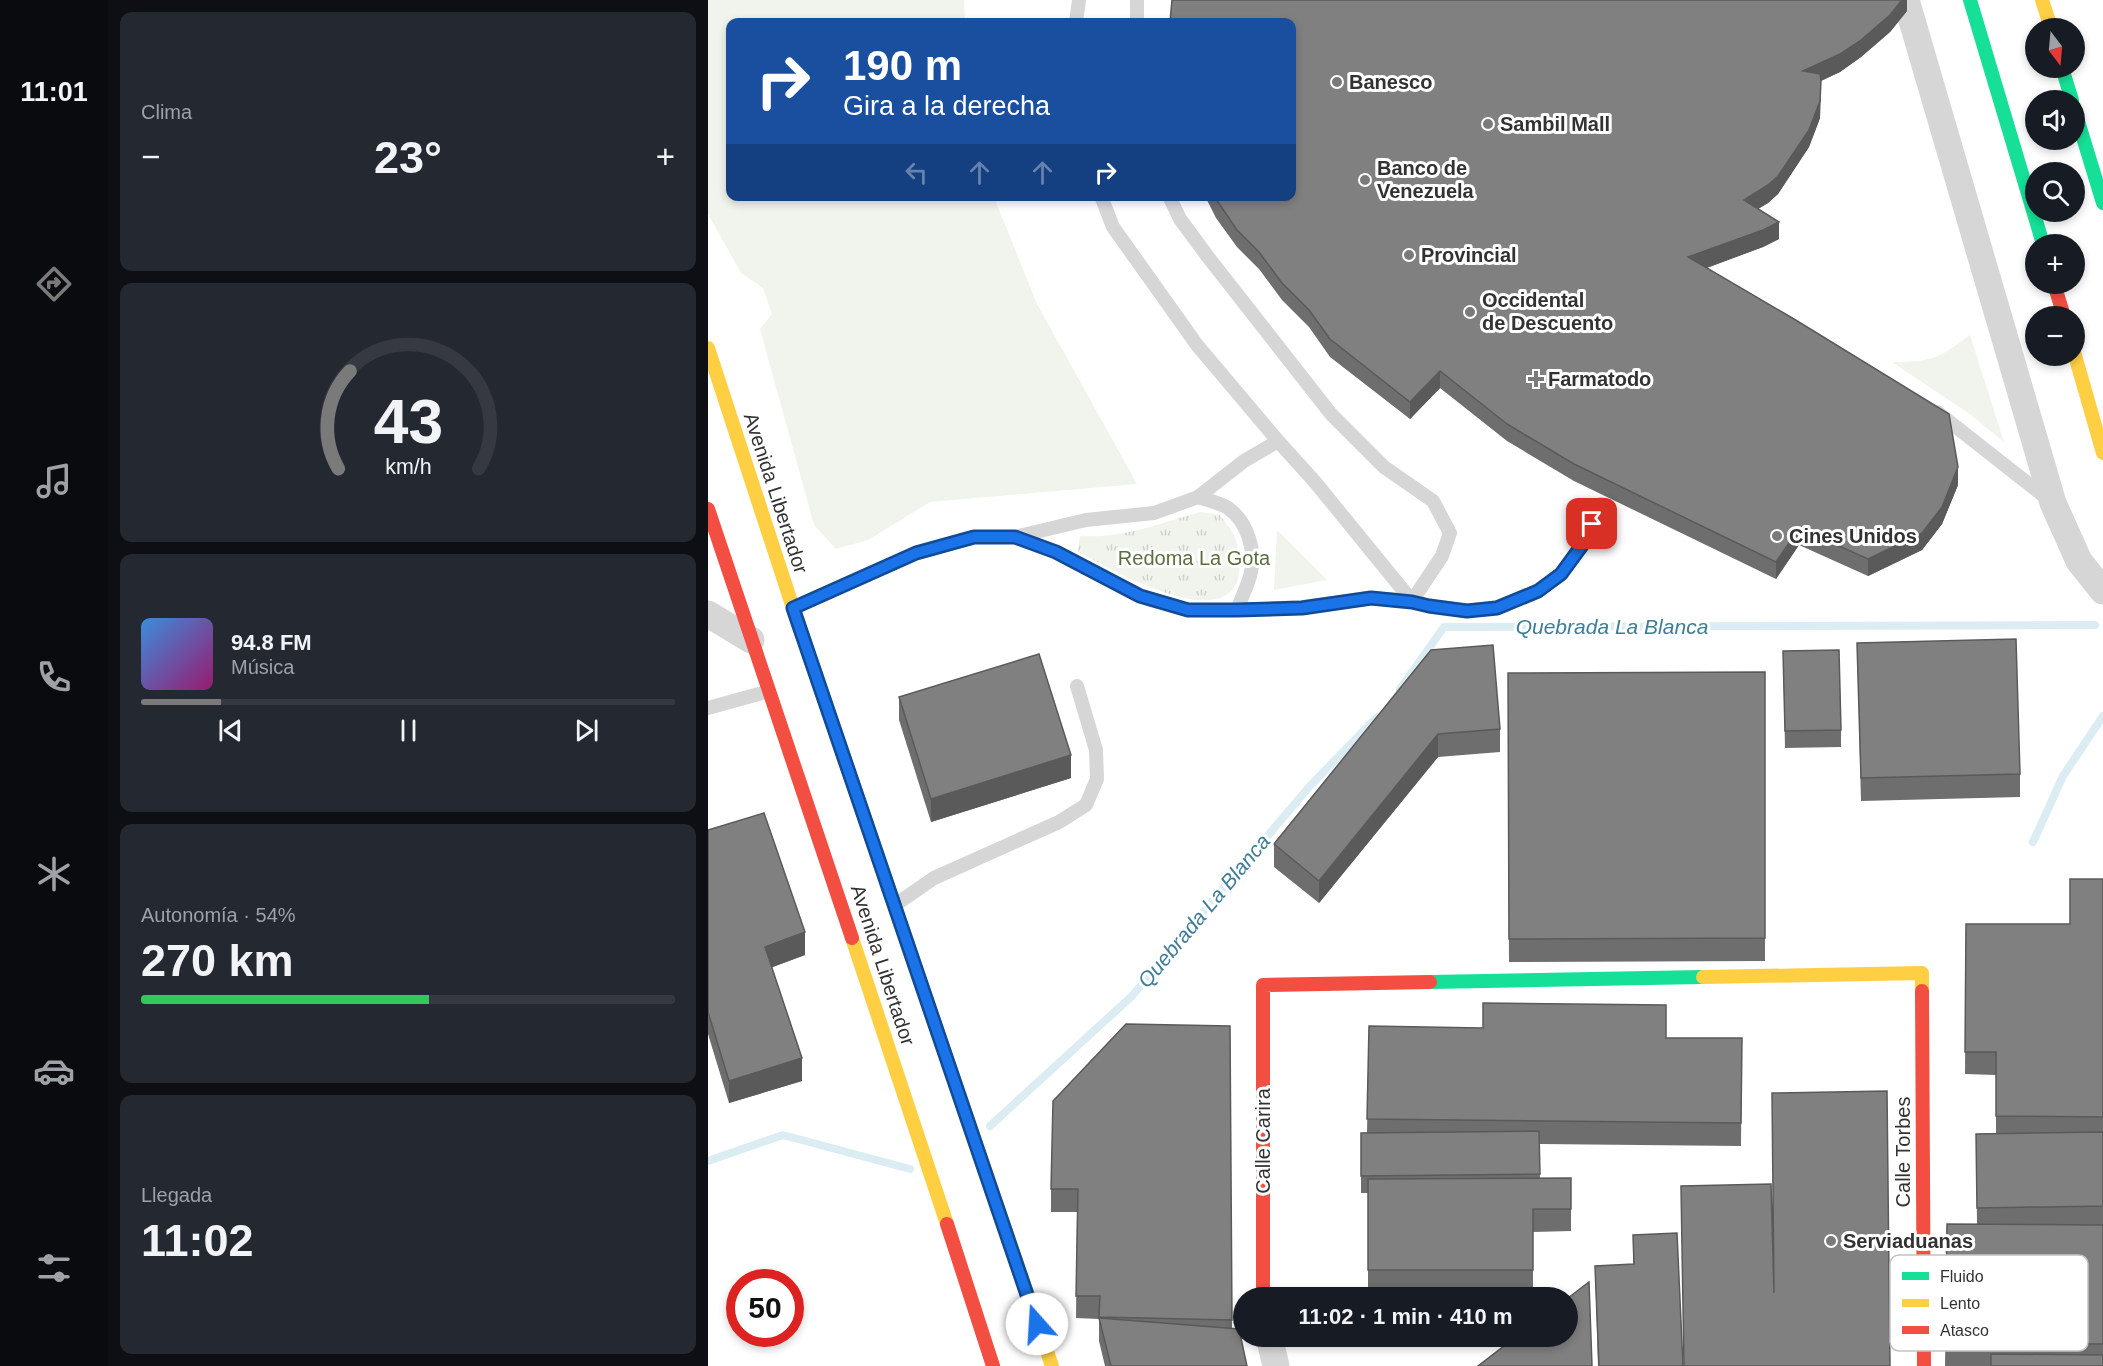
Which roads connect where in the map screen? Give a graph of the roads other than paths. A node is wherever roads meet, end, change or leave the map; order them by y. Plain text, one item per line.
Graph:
1 (1079, 0) edge
2 (1137, 0) edge
3 (1906, 0) edge
4 (1970, 0) edge
5 (2042, 0) edge
6 (1077, 18) edge
7 (1137, 18) edge
8 (2048, 18) edge
9 (2085, 144) edge
10 (1103, 201) edge
11 (1171, 201) edge
12 (2103, 203) edge
13 (2040, 234) edge
14 (708, 348) edge
15 (2078, 366) edge
16 (1928, 405) edge
17 (1278, 441) junction
18 (2103, 453) edge
19 (1198, 497) junction
20 (2053, 503) junction
21 (1602, 504) dead end
22 (708, 509) edge
23 (1015, 537) junction
24 (2103, 591) edge
25 (1412, 602) junction
26 (793, 608) junction
27 (1237, 610) junction
28 (708, 614) edge
29 (751, 640) junction
30 (1077, 686) dead end
31 (769, 691) junction
32 (708, 708) edge
33 (895, 905) junction
34 (1922, 973) joint
35 (1923, 1255) edge
36 (1263, 1287) edge
37 (1272, 1347) edge
38 (1924, 1351) edge
39 (993, 1366) edge
40 (1052, 1366) edge
41 (1276, 1366) edge
42 (1924, 1366) edge

1 - 6 lane
2 - 7 lane
3 - 20 street
4 - 13 main road
5 - 8 main road
9 - 12 main road
10 - 17 lane
11 - 25 lane
14 - 26 main road, Avenida Libertador
15 - 18 main road
16 - 20 lane
17 - 19 lane
17 - 25 lane
19 - 23 lane
19 - 27 lane
20 - 24 street
21 - 25 lane
22 - 29 main road, Avenida Libertador
23 - 26 lane
23 - 27 lane
25 - 27 lane
26 - 33 main road, Avenida Libertador
28 - 29 street
29 - 31 main road, Avenida Libertador
30 - 33 lane
31 - 32 lane
31 - 39 main road, Avenida Libertador
33 - 40 main road, Avenida Libertador
34 - 35 main road, Calle Torbes
34 - 36 main road, Calle Carira
37 - 41 street
38 - 42 main road, Calle Torbes

